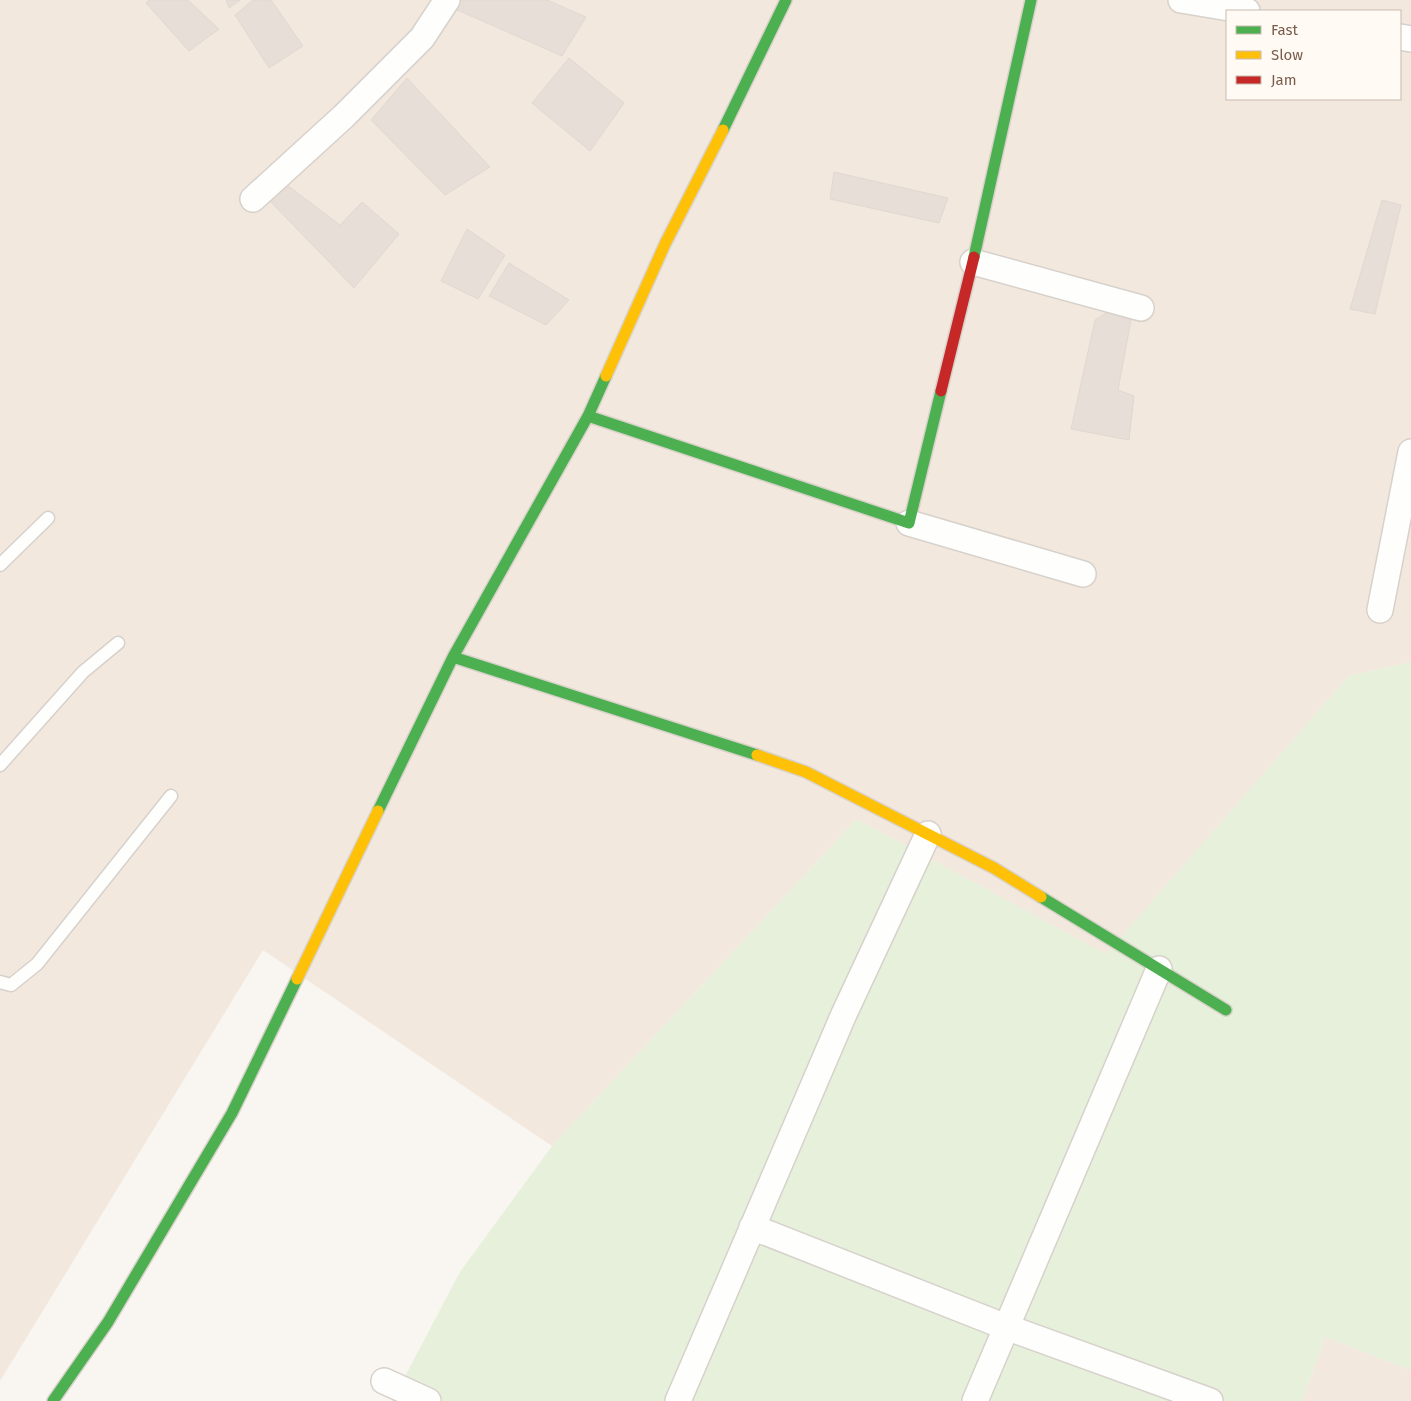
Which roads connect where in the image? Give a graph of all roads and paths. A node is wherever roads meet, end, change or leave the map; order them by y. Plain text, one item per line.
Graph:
1 (447, 0) edge
2 (786, 0) edge
3 (1031, 0) edge
4 (1180, 0) edge
5 (1241, 10) edge
6 (253, 199) dead end
7 (973, 262) junction
8 (1141, 308) dead end
9 (588, 416) junction
10 (1411, 452) edge
11 (48, 518) dead end
12 (909, 523) junction
13 (0, 565) edge
14 (1083, 574) dead end
15 (1380, 610) dead end
16 (118, 643) dead end
17 (453, 657) junction
18 (0, 765) edge
19 (171, 796) dead end
20 (928, 834) junction
21 (1159, 969) junction
22 (0, 982) edge
23 (1226, 1010) dead end
24 (752, 1228) junction
25 (1006, 1327) junction
26 (384, 1381) dead end
27 (53, 1401) edge
28 (428, 1401) edge
29 (678, 1401) edge
30 (975, 1401) edge
31 (1210, 1401) edge

1 - 6 street
2 - 9 street
3 - 7 street
4 - 5 street
7 - 8 street
7 - 12 street
9 - 12 street
9 - 17 street
10 - 15 street
11 - 13 lane
12 - 14 street
16 - 18 lane
17 - 20 street
17 - 27 street
19 - 22 lane
20 - 21 street
20 - 24 street
21 - 23 street
21 - 25 street
24 - 25 street
24 - 29 street
25 - 30 street
25 - 31 street
26 - 28 street

